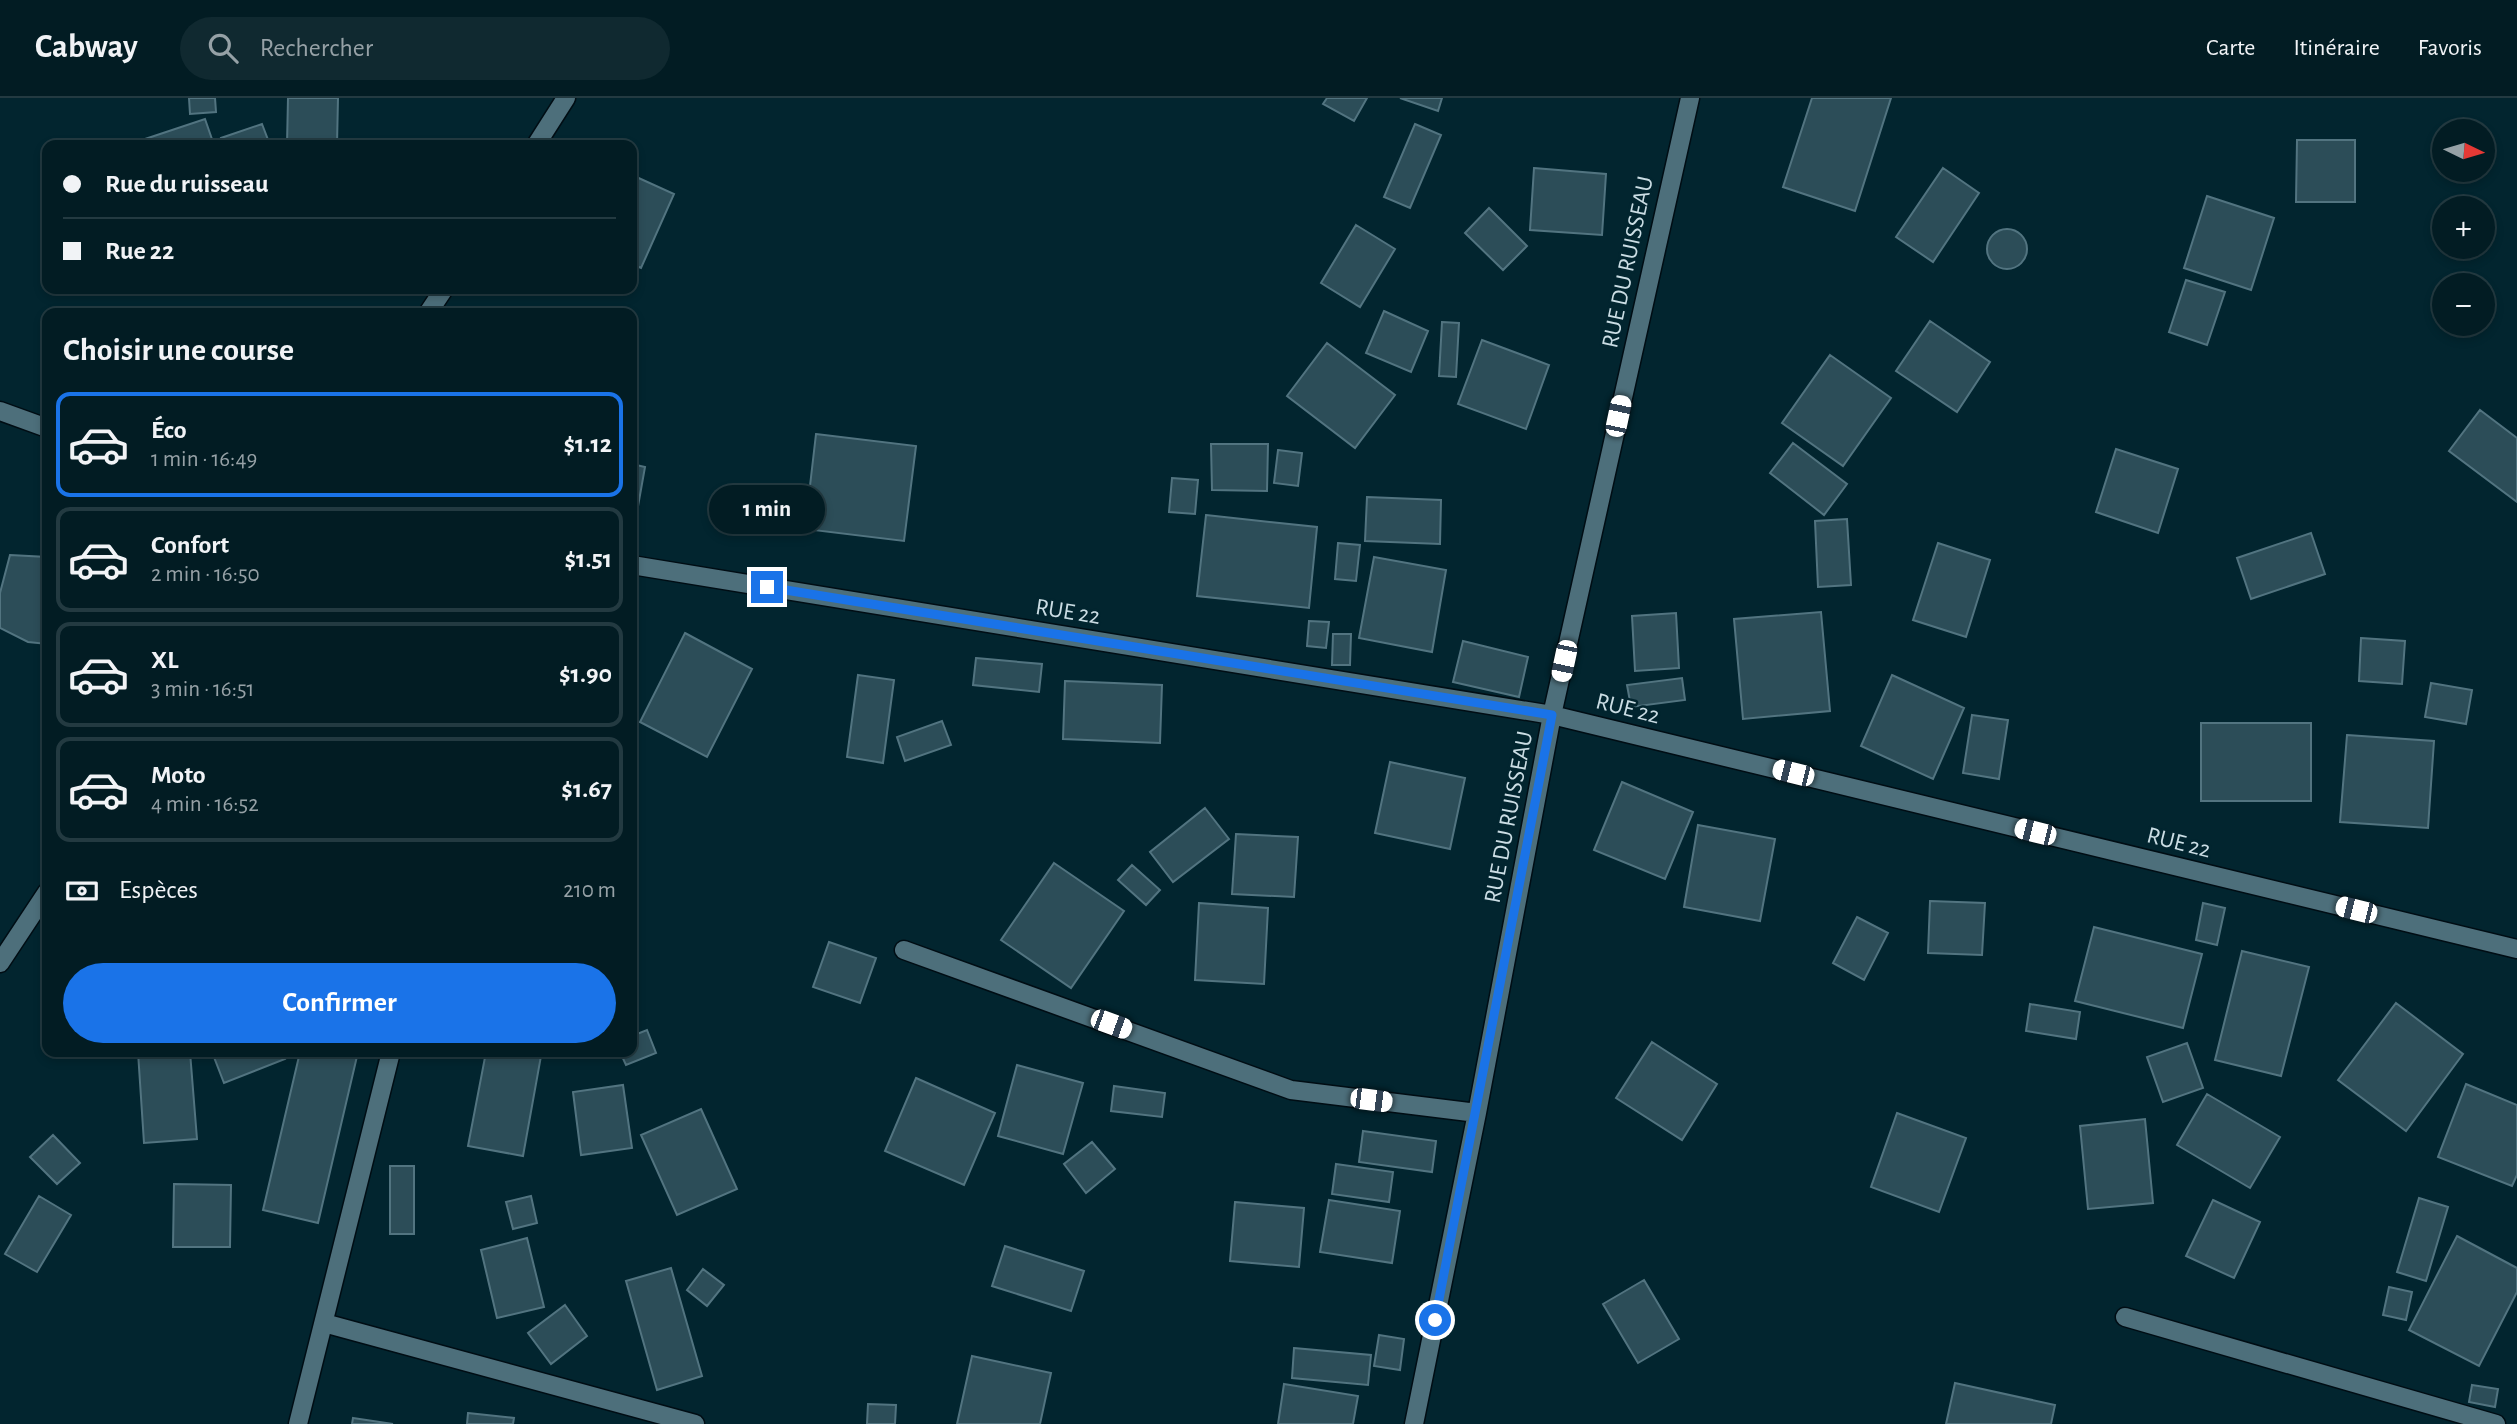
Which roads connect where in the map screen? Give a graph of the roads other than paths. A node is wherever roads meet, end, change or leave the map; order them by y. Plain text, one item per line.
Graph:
1 (566, 98) edge
2 (1690, 98) edge
3 (539, 140) edge
4 (0, 411) edge
5 (42, 426) edge
6 (637, 566) edge
7 (1552, 715) junction
8 (42, 899) edge
9 (2517, 949) edge
10 (904, 950) dead end
11 (0, 962) edge
12 (390, 1057) edge
13 (1477, 1113) junction
14 (2125, 1317) dead end
15 (324, 1323) junction
16 (298, 1424) edge
17 (695, 1424) edge
18 (1414, 1424) edge
19 (2496, 1424) edge

1 - 3 street
2 - 7 street, RUE DU RUISSEAU
4 - 5 street
6 - 7 street, RUE 22
7 - 9 street, RUE 22
7 - 13 street, RUE DU RUISSEAU
8 - 11 street
10 - 13 street
12 - 15 street
13 - 18 street, RUE DU RUISSEAU
14 - 19 street
15 - 16 street
15 - 17 street

